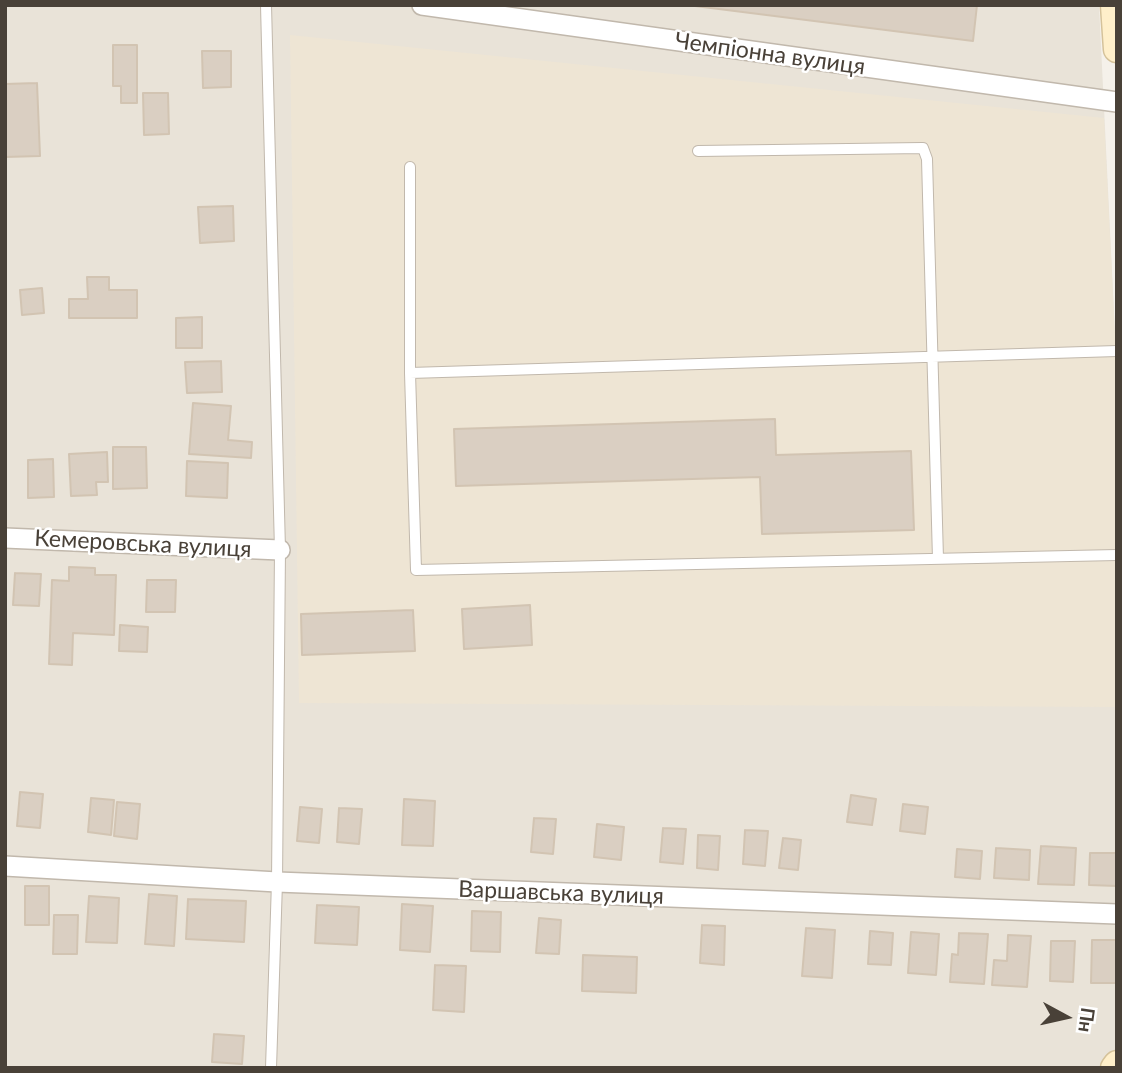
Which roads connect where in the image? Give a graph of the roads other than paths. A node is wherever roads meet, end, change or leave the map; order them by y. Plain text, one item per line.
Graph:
1 (266, 5) edge
2 (422, 5) edge
3 (1114, 5) edge
4 (1117, 49) edge
5 (1117, 102) edge
6 (698, 151) dead end
7 (410, 167) dead end
8 (1117, 351) edge
9 (933, 357) junction
10 (410, 373) junction
11 (5, 538) edge
12 (280, 550) junction
13 (1117, 555) edge
14 (938, 559) junction
15 (5, 866) edge
16 (277, 882) junction
17 (1117, 914) edge
18 (271, 1068) edge

1 - 12 lane
2 - 5 street, Чемпіонна вулиця
3 - 4 main road
6 - 9 lane
7 - 10 lane
8 - 9 lane
9 - 10 lane
9 - 14 lane
10 - 14 lane
11 - 12 street, Кемеровська вулиця
12 - 16 lane
13 - 14 lane
15 - 16 street, Варшавська вулиця
16 - 17 street, Варшавська вулиця
16 - 18 lane

